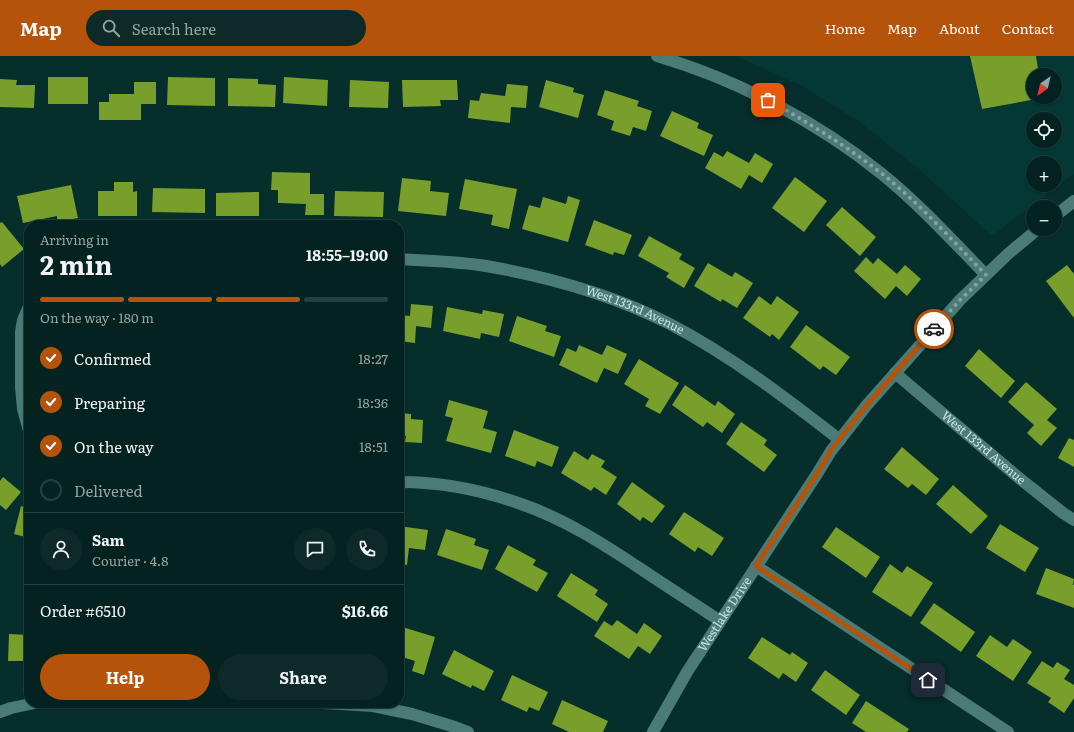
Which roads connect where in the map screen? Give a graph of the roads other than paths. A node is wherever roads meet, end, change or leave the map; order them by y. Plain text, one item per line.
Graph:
1 (657, 56) edge
2 (1074, 201) edge
3 (1062, 210) edge
4 (1030, 236) edge
5 (404, 259) edge
6 (986, 275) junction
7 (24, 318) edge
8 (895, 373) junction
9 (24, 415) edge
10 (840, 440) junction
11 (404, 482) edge
12 (1074, 520) edge
13 (756, 566) junction
14 (720, 621) junction
15 (24, 705) edge
16 (382, 708) edge
17 (0, 712) edge
18 (468, 732) edge
19 (653, 732) edge
20 (1008, 732) edge

1 - 6 street
2 - 3 street
4 - 6 street, Westlake Drive
5 - 10 street, West 133rd Avenue
6 - 8 street, Westlake Drive
7 - 9 street
8 - 10 street, Westlake Drive
8 - 12 street, West 133rd Avenue
10 - 13 street, Westlake Drive
11 - 14 street
13 - 14 street, Westlake Drive
13 - 20 street
14 - 19 street, Westlake Drive
15 - 17 street
16 - 18 street

